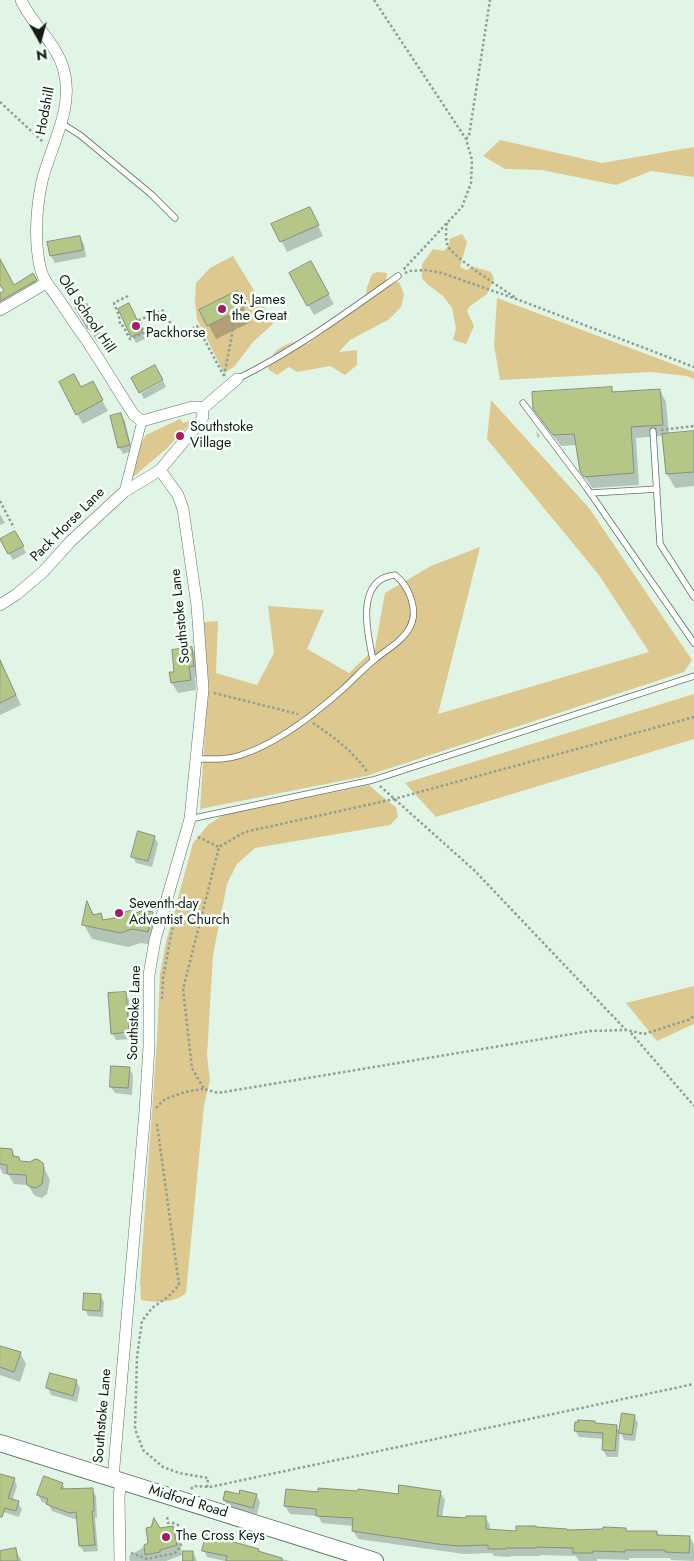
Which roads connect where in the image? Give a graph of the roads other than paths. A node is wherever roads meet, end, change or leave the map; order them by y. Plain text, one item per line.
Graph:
1 (21, 0) edge
2 (61, 123) junction
3 (52, 150) joint
4 (175, 218) dead end
5 (398, 276) road end
6 (46, 283) junction
7 (0, 310) edge
8 (230, 381) joint
9 (523, 403) dead end
10 (202, 409) junction
11 (142, 421) junction
12 (653, 431) road end
13 (160, 470) junction
14 (656, 489) junction
15 (124, 492) junction
16 (591, 493) junction
17 (694, 597) edge
18 (0, 605) edge
19 (694, 643) edge
20 (373, 660) junction
21 (694, 676) edge
22 (196, 759) junction
23 (193, 818) junction
24 (0, 1443) edge
25 (117, 1480) junction
26 (124, 1556) edge
27 (375, 1561) edge

1 - 2 street, Hodshill
2 - 3 street, Hodshill
2 - 4 lane
3 - 6 street, Old School Hill
5 - 8 lane
6 - 7 street
6 - 11 street, Old School Hill
8 - 10 street
9 - 16 lane
10 - 11 street
10 - 13 street, Pack Horse Lane
11 - 15 street
12 - 14 lane
13 - 15 street, Pack Horse Lane
13 - 22 street, Southstoke Lane
14 - 16 lane
14 - 17 lane
15 - 18 street, Pack Horse Lane
16 - 19 lane
20 - 20 lane
20 - 22 lane
21 - 23 lane
22 - 23 street, Southstoke Lane
23 - 25 street, Southstoke Lane
24 - 25 main road, Midford Road
25 - 26 street, Southstoke Lane
25 - 27 main road, Midford Road

